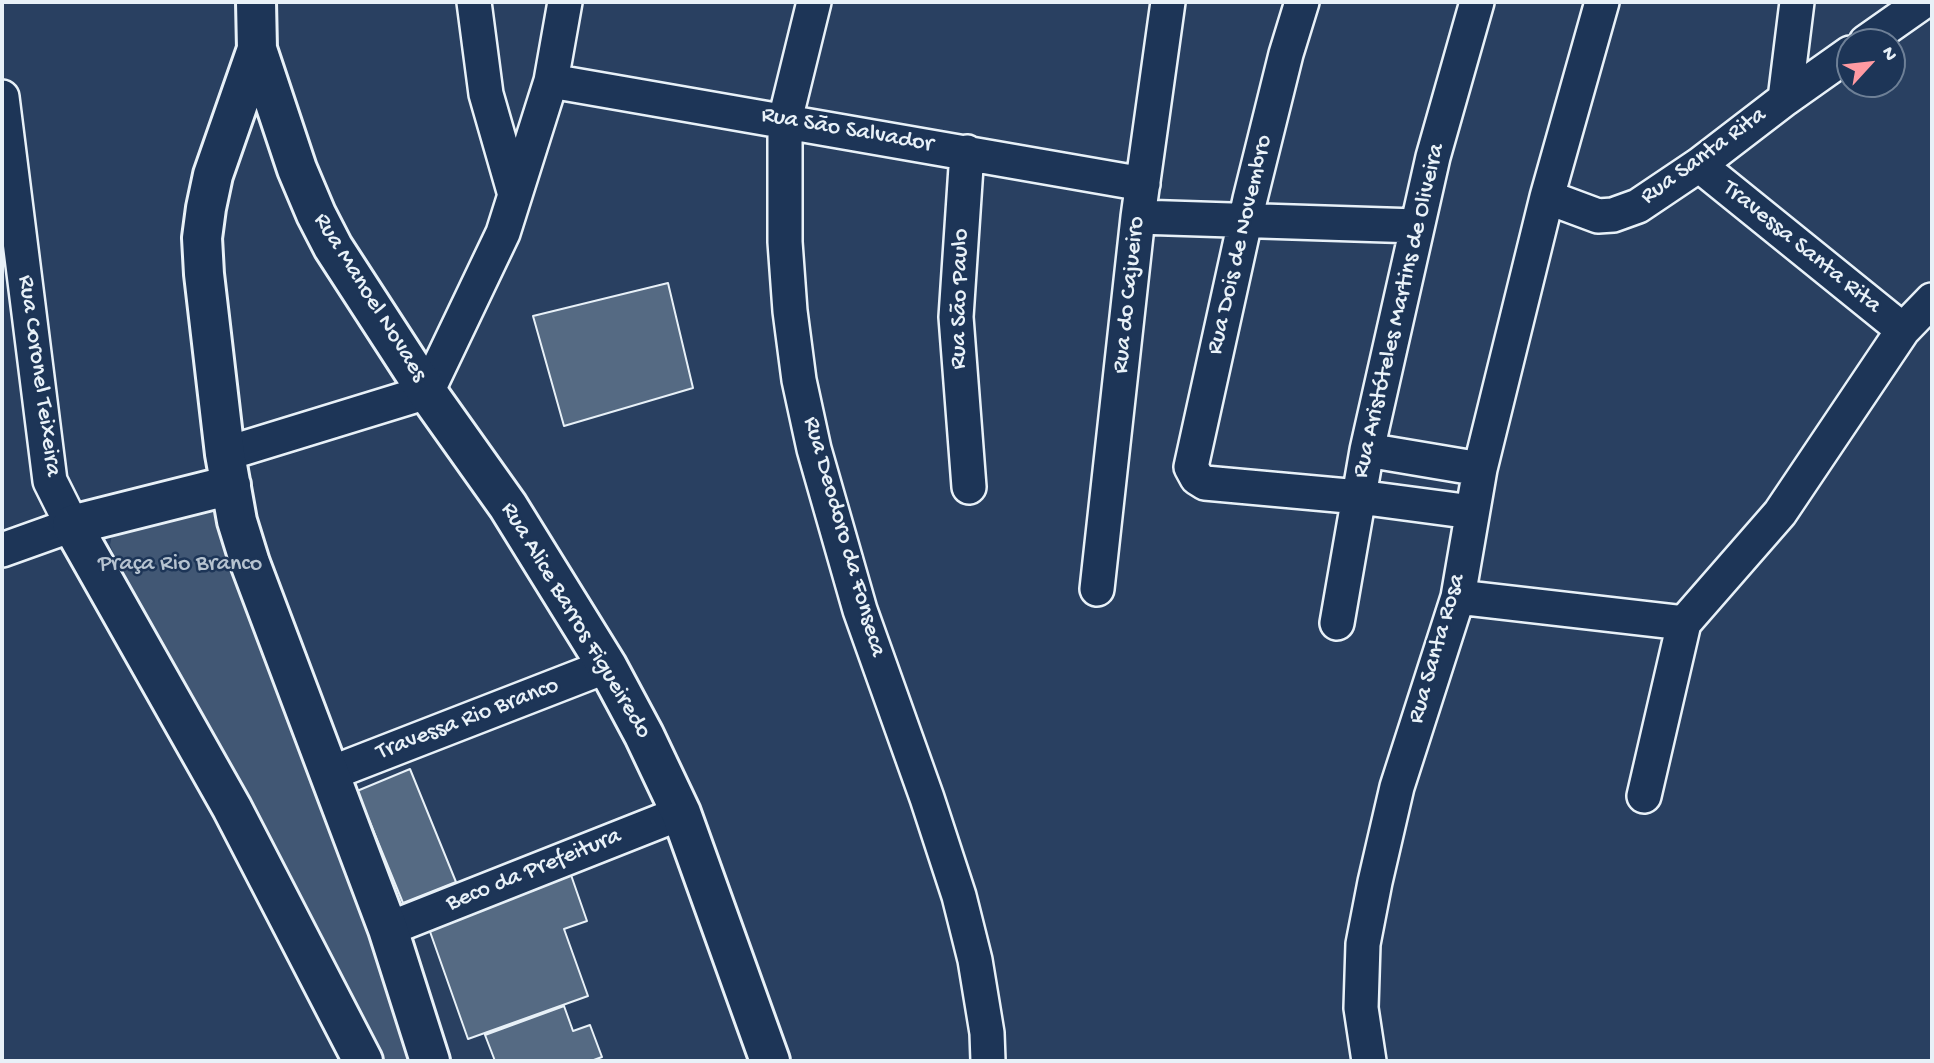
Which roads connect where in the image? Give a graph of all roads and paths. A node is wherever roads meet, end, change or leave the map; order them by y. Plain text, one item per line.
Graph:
1 (256, 2) edge
2 (474, 2) edge
3 (565, 2) edge
4 (814, 2) edge
5 (1168, 2) edge
6 (1302, 2) edge
7 (1477, 2) edge
8 (1602, 2) edge
9 (1797, 2) edge
10 (1923, 2) edge
11 (1886, 28) edge
12 (257, 48) junction
13 (1836, 63) edge
14 (551, 81) junction
15 (2, 97) edge
16 (1785, 99) junction
17 (785, 120) junction
18 (967, 152) junction
19 (1699, 165) junction
20 (1143, 184) junction
21 (515, 195) junction
22 (1547, 197) junction
23 (1139, 217) junction
24 (1246, 221) junction
25 (1417, 226) junction
26 (1932, 300) edge
27 (1903, 330) junction
28 (427, 393) junction
29 (1367, 450) junction
30 (1480, 469) junction
31 (228, 470) junction
32 (969, 487) dead end
33 (1359, 497) junction
34 (1472, 512) junction
35 (72, 525) junction
36 (2, 550) edge
37 (1097, 589) dead end
38 (1458, 597) junction
39 (1337, 623) dead end
40 (1684, 623) junction
41 (607, 666) junction
42 (329, 774) junction
43 (1644, 796) dead end
44 (681, 813) junction
45 (388, 929) junction
46 (363, 1061) edge
47 (430, 1061) edge
48 (770, 1061) edge
49 (988, 1061) edge
50 (1369, 1061) edge

1 - 12 street, Rua Manoel Novaes
2 - 21 street
3 - 14 street
4 - 17 street, Rua Deodoro da Fonseca
5 - 20 street, Rua do Cajueiro
6 - 24 street, Rua Dois de Novembro
7 - 25 street, Rua Aristóteles Martins de Oliveira
8 - 22 street, Rua Santa Rosa
9 - 16 street
10 - 11 street
12 - 28 street, Rua Manoel Novaes
12 - 31 street
13 - 16 street, Rua Santa Rita
14 - 17 street, Rua São Salvador
14 - 21 street
15 - 35 street, Rua Coronel Teixeira
16 - 19 street, Rua Santa Rita
17 - 18 street, Rua São Salvador
17 - 49 street, Rua Deodoro da Fonseca
18 - 20 street, Rua São Salvador
18 - 32 street, Rua São Paulo
19 - 22 street, Rua Santa Rita
19 - 27 street, Travessa Santa Rita
20 - 23 street, Rua do Cajueiro
21 - 28 street
22 - 30 street, Rua Santa Rosa
23 - 24 street
23 - 37 street, Rua do Cajueiro
24 - 25 street
24 - 33 street, Rua Dois de Novembro
25 - 29 street, Rua Aristóteles Martins de Oliveira
26 - 27 street
27 - 40 street
28 - 31 street
28 - 41 street, Rua Alice Barros Figueiredo
29 - 30 street
29 - 33 street, Rua Aristóteles Martins de Oliveira
30 - 34 street, Rua Santa Rosa
31 - 35 street
31 - 42 street
33 - 34 street
33 - 39 street, Rua Aristóteles Martins de Oliveira
34 - 38 street, Rua Santa Rosa
35 - 36 street
35 - 46 street
38 - 40 street
38 - 50 street, Rua Santa Rosa
40 - 43 street
41 - 42 street, Travessa Rio Branco
41 - 44 street, Rua Alice Barros Figueiredo
42 - 45 street
44 - 45 street, Beco da Prefeitura
44 - 48 street, Rua Alice Barros Figueiredo
45 - 47 street

